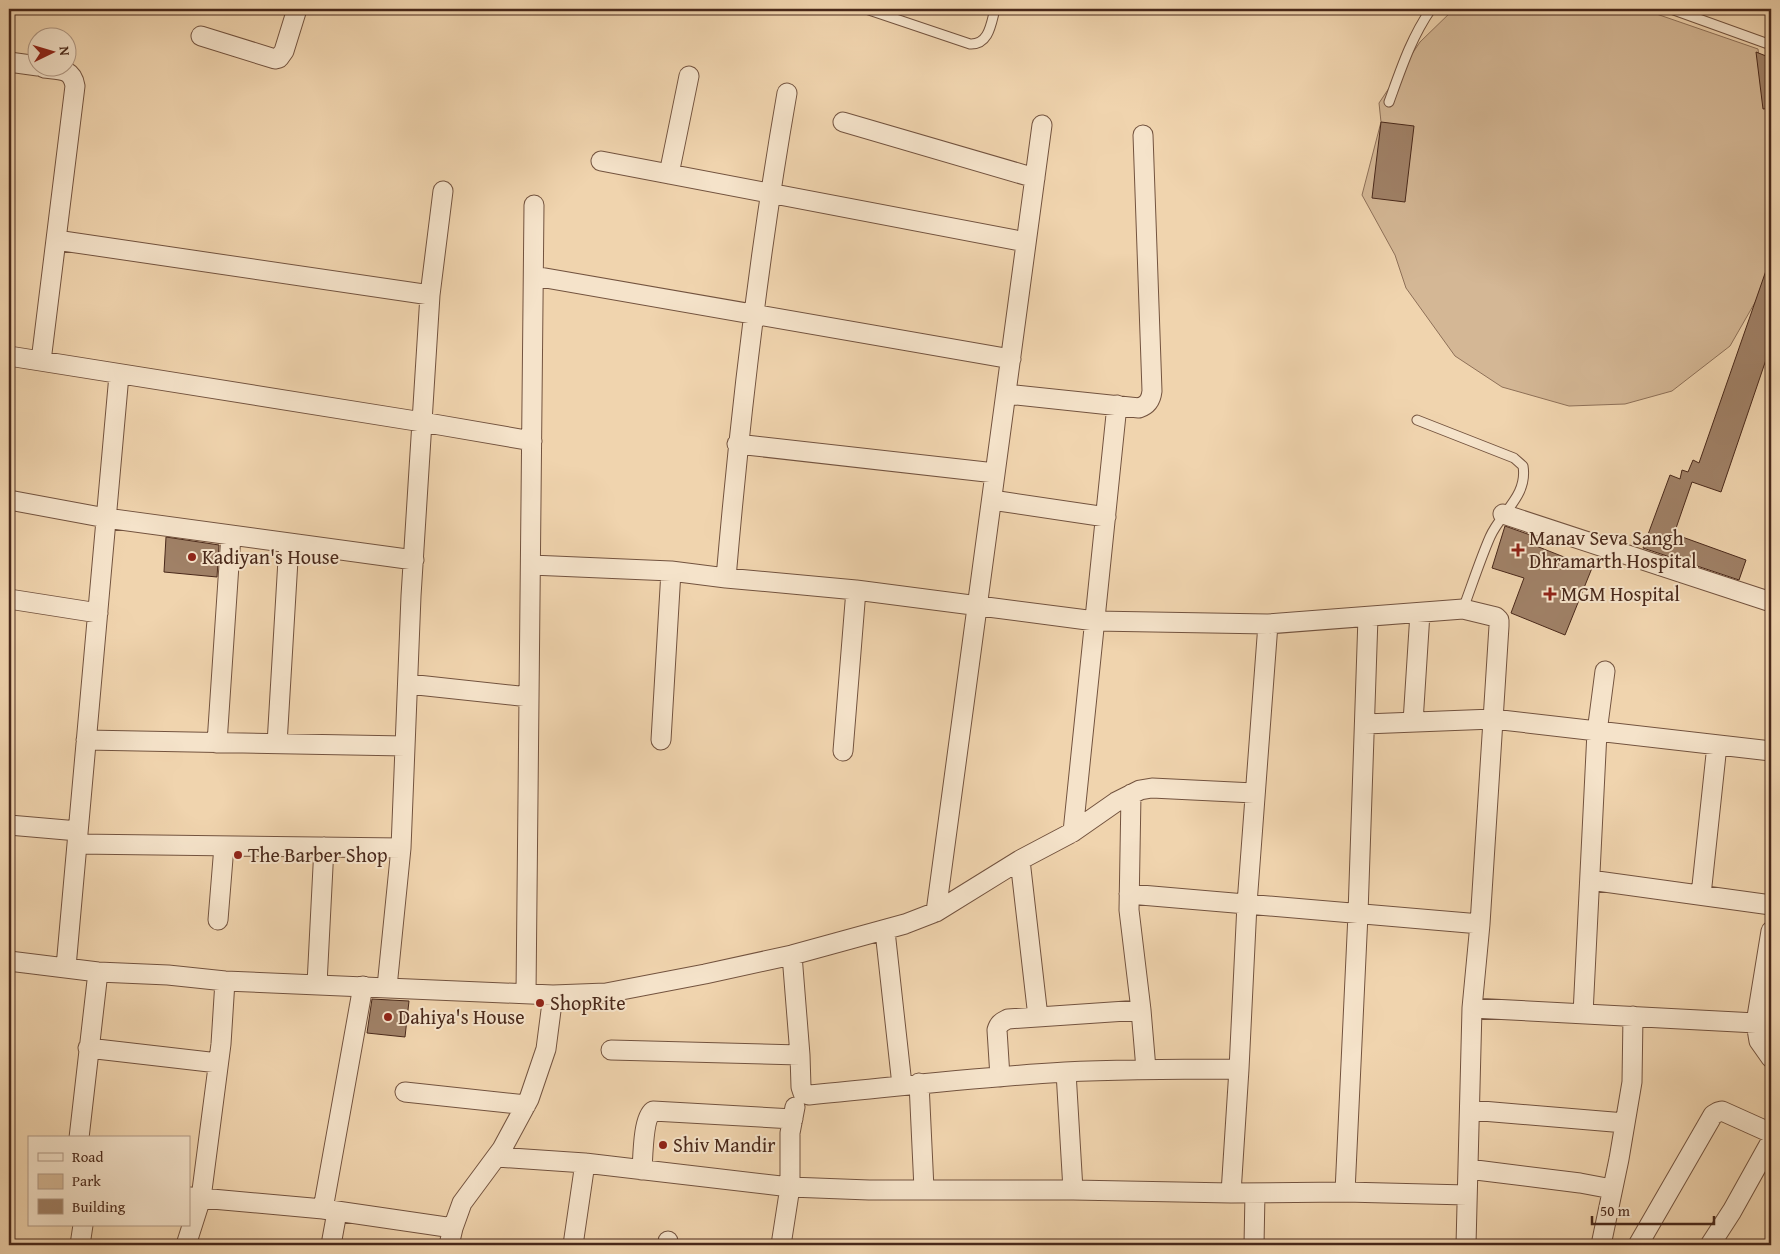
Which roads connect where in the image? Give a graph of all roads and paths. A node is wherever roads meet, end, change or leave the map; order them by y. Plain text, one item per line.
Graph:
1 (297, 9) edge
2 (866, 9) edge
3 (996, 9) edge
4 (1431, 9) edge
5 (1671, 9) edge
6 (201, 36) dead end
7 (1771, 45) edge
8 (9, 62) edge
9 (28, 65) edge
10 (689, 76) dead end
11 (74, 78) edge
12 (787, 93) dead end
13 (1389, 102) dead end
14 (842, 122) dead end
15 (1042, 126) dead end
16 (1143, 135) dead end
17 (601, 161) dead end
18 (669, 174) junction
19 (1035, 178) junction
20 (443, 190) dead end
21 (770, 192) junction
22 (534, 205) dead end
23 (56, 240) junction
24 (1026, 242) junction
25 (534, 276) junction
26 (430, 295) junction
27 (754, 314) junction
28 (9, 356) edge
29 (1011, 359) junction
30 (41, 361) junction
31 (119, 375) junction
32 (1006, 394) junction
33 (1117, 405) junction
34 (1417, 420) dead end
35 (422, 422) junction
36 (532, 442) junction
37 (737, 444) junction
38 (995, 473) junction
39 (9, 500) edge
40 (992, 500) junction
41 (1503, 514) junction
42 (1106, 517) junction
43 (106, 518) junction
44 (231, 535) junction
45 (288, 543) junction
46 (414, 560) junction
47 (531, 565) junction
48 (671, 571) junction
49 (726, 578) junction
50 (856, 590) junction
51 (9, 599) edge
52 (1771, 602) edge
53 (977, 605) junction
54 (1463, 609) junction
55 (98, 613) junction
56 (1420, 613) junction
57 (1368, 617) junction
58 (1095, 622) junction
59 (1268, 624) junction
60 (1605, 671) dead end
61 (408, 684) junction
62 (529, 697) junction
63 (1493, 719) junction
64 (1413, 722) junction
65 (1365, 724) junction
66 (1598, 732) junction
67 (86, 740) junction
68 (661, 740) dead end
69 (217, 743) junction
70 (276, 744) junction
71 (1718, 745) junction
72 (405, 746) junction
73 (843, 751) dead end
74 (1771, 751) edge
75 (1254, 793) junction
76 (1131, 794) junction
77 (9, 825) edge
78 (1073, 832) junction
79 (78, 837) junction
80 (224, 846) junction
81 (324, 847) junction
82 (402, 848) junction
83 (1020, 860) junction
84 (1590, 880) junction
85 (1129, 894) junction
86 (1701, 896) junction
87 (1247, 904) junction
88 (1771, 905) edge
89 (936, 912) junction
90 (1358, 914) junction
91 (218, 920) dead end
92 (1480, 924) junction
93 (884, 931) junction
94 (1771, 931) edge
95 (792, 955) junction
96 (9, 961) edge
97 (66, 967) junction
98 (98, 972) junction
99 (225, 981) junction
100 (316, 984) junction
101 (363, 986) junction
102 (387, 987) junction
103 (526, 994) junction
104 (553, 995) junction
105 (1472, 1008) junction
106 (1141, 1010) junction
107 (1582, 1014) junction
108 (1633, 1016) junction
109 (1038, 1018) junction
110 (1756, 1023) junction
111 (88, 1048) junction
112 (611, 1050) dead end
113 (1770, 1053) edge
114 (800, 1055) junction
115 (218, 1063) junction
116 (1146, 1069) junction
117 (1240, 1069) junction
118 (1066, 1072) junction
119 (1000, 1077) junction
120 (911, 1084) junction
121 (406, 1092) dead end
122 (803, 1093) junction
123 (526, 1105) junction
124 (1470, 1110) junction
125 (793, 1118) junction
126 (1625, 1123) junction
127 (1771, 1133) edge
128 (79, 1136) edge
129 (1771, 1141) edge
130 (497, 1157) junction
131 (585, 1163) junction
132 (1468, 1169) junction
133 (642, 1170) junction
134 (790, 1187) junction
135 (924, 1189) junction
136 (1612, 1189) junction
137 (1073, 1190) junction
138 (1345, 1192) junction
139 (1231, 1193) junction
140 (1255, 1193) junction
141 (1467, 1195) junction
142 (195, 1197) edge
143 (330, 1210) junction
144 (190, 1224) edge
145 (83, 1226) edge
146 (190, 1226) edge
147 (451, 1236) edge
148 (80, 1245) edge
149 (186, 1245) edge
150 (331, 1245) edge
151 (573, 1245) edge
152 (781, 1245) edge
153 (1254, 1245) edge
154 (1466, 1245) edge
155 (1601, 1245) edge
156 (1638, 1245) edge
157 (1710, 1245) edge

1 - 6 street
2 - 3 lane
4 - 13 lane
5 - 7 lane
8 - 9 street
10 - 18 street
11 - 23 street
12 - 21 street
14 - 19 street
15 - 19 street
16 - 33 street
17 - 18 street
18 - 21 street
19 - 24 street
20 - 26 street
21 - 24 street
21 - 27 street
22 - 25 street
23 - 26 street
23 - 30 street
24 - 29 street
25 - 27 street
25 - 36 street
26 - 35 street
27 - 29 street
27 - 37 street
28 - 30 street
29 - 32 street
30 - 31 street
31 - 35 street
31 - 43 street
32 - 33 street
32 - 38 street
33 - 42 street
34 - 41 lane
35 - 36 street
35 - 46 street
36 - 47 street
37 - 38 street
37 - 49 street
38 - 40 street
39 - 43 street
40 - 42 street
40 - 53 street
41 - 52 street
41 - 54 lane
42 - 58 street
43 - 44 street
43 - 55 street
44 - 45 street
44 - 69 street
45 - 46 street
45 - 70 street
46 - 61 street
47 - 48 street
47 - 62 street
48 - 49 street
48 - 68 street
49 - 50 street
50 - 53 street
50 - 73 street
51 - 55 street
53 - 58 street
53 - 89 street
54 - 56 street
54 - 63 street
55 - 67 street
56 - 57 street
56 - 64 street
57 - 59 street
57 - 65 street
58 - 59 street
58 - 78 street
59 - 75 street
60 - 66 street
61 - 62 street
61 - 72 street
62 - 103 street
63 - 64 street
63 - 66 street
63 - 92 street
64 - 65 street
65 - 90 street
66 - 71 street
66 - 84 street
67 - 69 street
67 - 79 street
69 - 70 street
70 - 72 street
71 - 74 street
71 - 86 street
72 - 82 street
75 - 76 street
75 - 87 street
76 - 78 street
76 - 85 street
77 - 79 street
78 - 83 street
79 - 80 street
79 - 97 street
80 - 81 street
80 - 91 street
81 - 82 street
81 - 100 street
82 - 102 street
83 - 89 street
83 - 109 street
84 - 86 street
84 - 107 street
85 - 87 street
85 - 106 street
86 - 88 street
87 - 90 street
87 - 117 street
89 - 93 street
90 - 92 street
90 - 138 street
92 - 105 street
93 - 95 street
93 - 120 street
94 - 110 street
95 - 104 street
95 - 114 street
96 - 97 street
97 - 98 street
98 - 99 street
98 - 111 street
99 - 100 street
99 - 115 street
100 - 101 street
101 - 102 street
101 - 143 street
102 - 103 street
103 - 104 street
104 - 123 street
105 - 107 street
105 - 124 street
106 - 109 street
106 - 116 street
107 - 108 street
108 - 110 street
108 - 126 street
109 - 119 street
110 - 113 street
111 - 115 street
111 - 128 street
112 - 114 street
114 - 122 street
115 - 142 street
116 - 117 street
116 - 118 street
117 - 139 street
118 - 119 street
118 - 137 street
119 - 120 street
120 - 122 street
120 - 135 street
121 - 123 street
122 - 125 street
123 - 130 street
124 - 126 street
124 - 132 street
125 - 133 street
125 - 134 street
126 - 136 street
127 - 156 street
129 - 157 street
130 - 131 street
130 - 147 street
131 - 133 street
131 - 151 street
132 - 136 street
132 - 141 street
133 - 134 street
134 - 135 street
134 - 152 street
135 - 137 street
136 - 155 street
137 - 139 street
138 - 140 street
138 - 141 street
139 - 140 street
140 - 153 street
141 - 154 street
142 - 143 street
142 - 144 street
143 - 147 street
143 - 150 street
145 - 148 street
146 - 149 street

